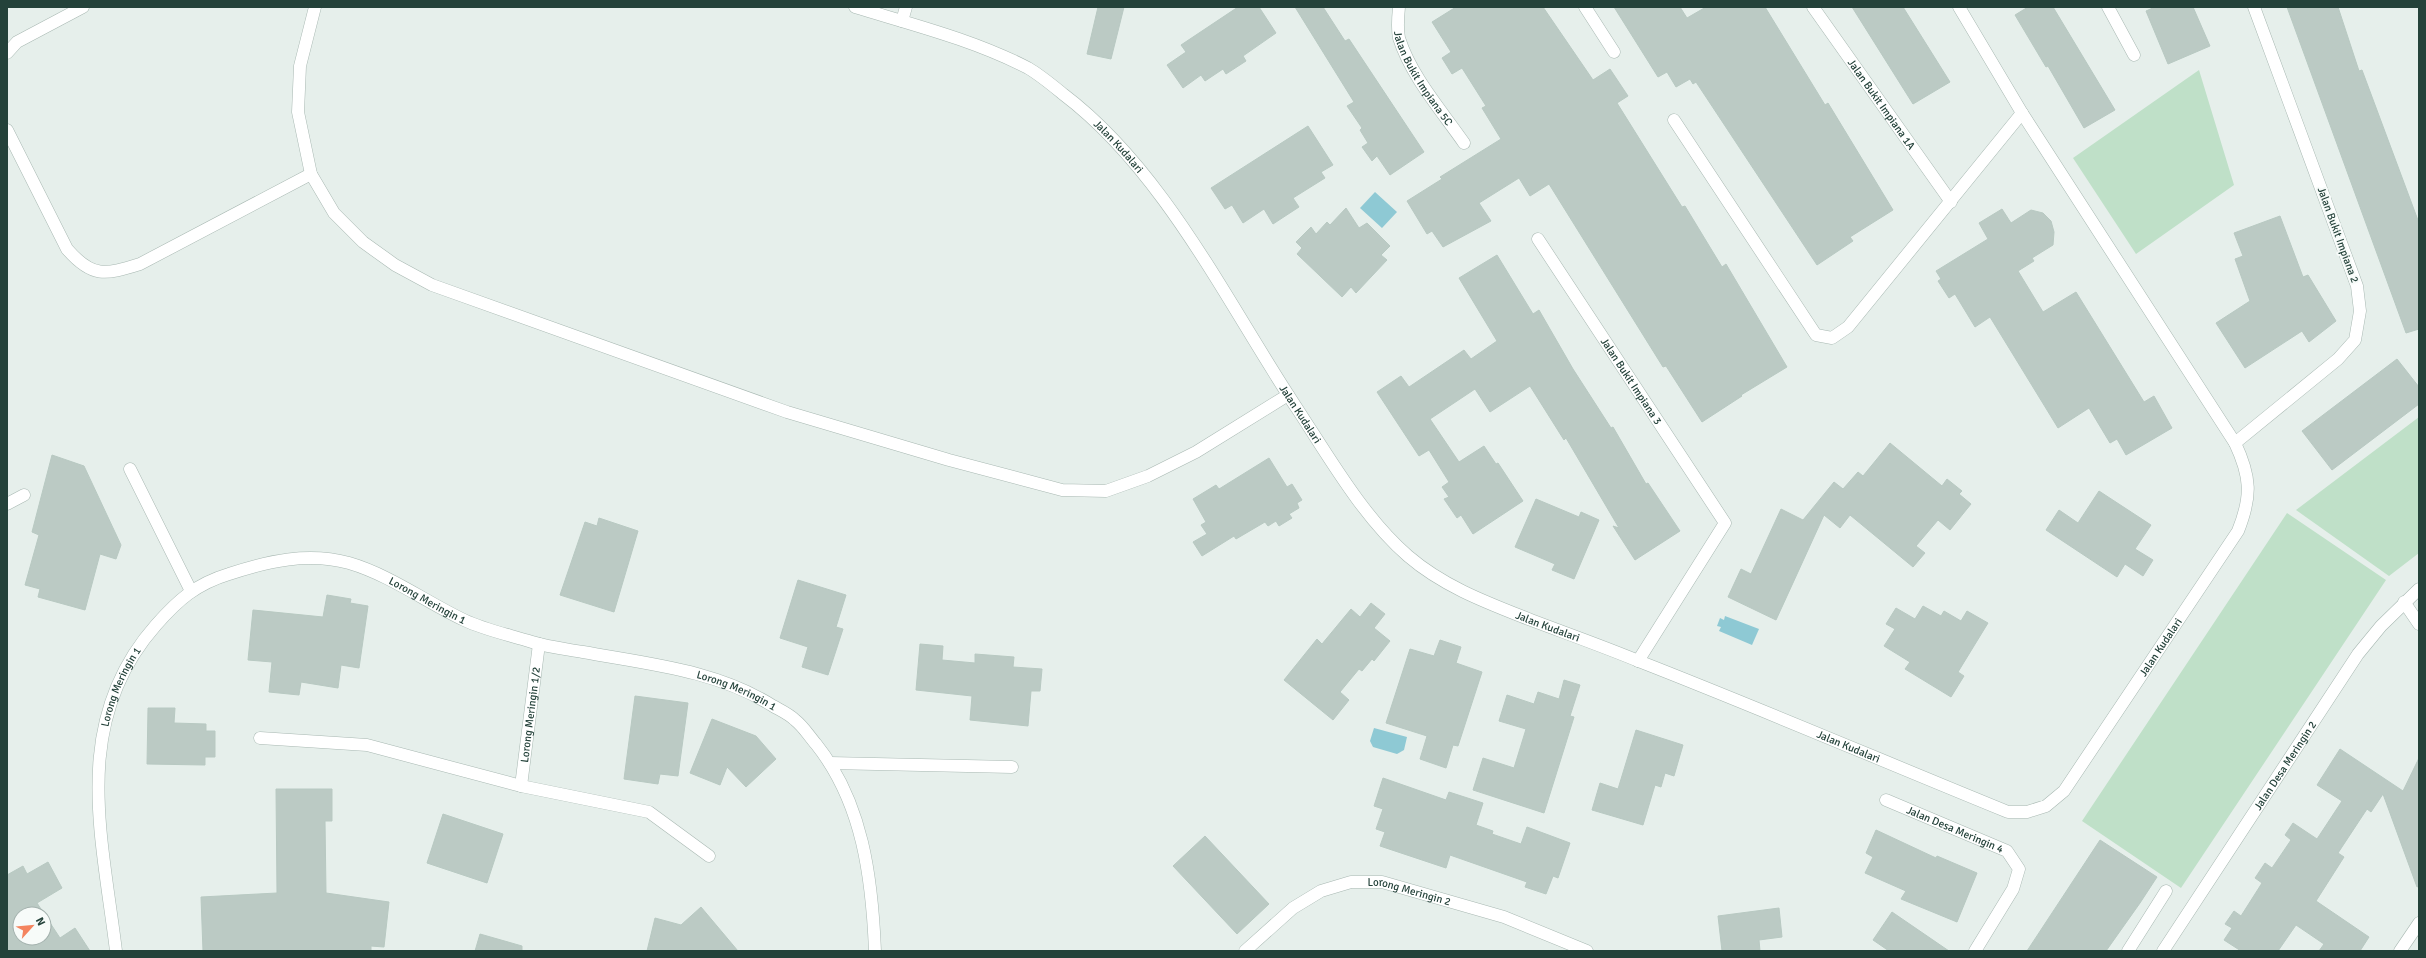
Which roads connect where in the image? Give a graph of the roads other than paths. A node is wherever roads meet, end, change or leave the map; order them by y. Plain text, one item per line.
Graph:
1 (83, 7) edge
2 (315, 7) edge
3 (855, 7) edge
4 (906, 7) edge
5 (1398, 7) edge
6 (1585, 7) edge
7 (1813, 7) edge
8 (1959, 7) edge
9 (2108, 7) edge
10 (2254, 7) edge
11 (902, 21) junction
12 (1614, 52) dead end
13 (7, 53) edge
14 (2134, 55) dead end
15 (2022, 113) junction
16 (1674, 120) dead end
17 (7, 130) edge
18 (1464, 143) dead end
19 (310, 174) junction
20 (1951, 202) junction
21 (1538, 239) dead end
22 (1288, 395) junction
23 (2236, 442) junction
24 (130, 469) dead end
25 (24, 495) dead end
26 (7, 504) edge
27 (2419, 589) edge
28 (191, 591) junction
29 (2404, 602) junction
30 (2419, 624) edge
31 (539, 644) junction
32 (1638, 660) junction
33 (260, 738) dead end
34 (830, 763) junction
35 (1012, 767) dead end
36 (521, 786) junction
37 (1886, 800) dead end
38 (709, 856) dead end
39 (2166, 891) dead end
40 (2419, 924) edge
41 (116, 951) edge
42 (875, 951) edge
43 (1245, 951) edge
44 (1587, 951) edge
45 (1975, 951) edge
46 (2128, 951) edge
47 (2163, 951) edge
48 (2400, 951) edge

1 - 13 street
2 - 19 street
3 - 11 street, Jalan Kudalari
4 - 11 street
5 - 18 street, Jalan Bukit Impiana 5C
6 - 12 street
7 - 20 street, Jalan Bukit Impiana 1A
8 - 15 street, Jalan Kudalari
9 - 14 street
10 - 23 street, Jalan Bukit Impiana 2
11 - 22 street, Jalan Kudalari
15 - 20 street
15 - 23 street, Jalan Kudalari
16 - 20 street
17 - 19 street
19 - 22 street
21 - 32 street, Jalan Bukit Impiana 3
22 - 32 street, Jalan Kudalari
23 - 32 street, Jalan Kudalari
24 - 28 street
25 - 26 street
27 - 29 street, Jalan Desa Meringin 2
28 - 31 street, Lorong Meringin 1
28 - 41 street, Lorong Meringin 1
29 - 30 street
29 - 47 street, Jalan Desa Meringin 2
31 - 34 street, Lorong Meringin 1
31 - 36 street, Lorong Meringin 1/2
33 - 36 street
34 - 35 street
34 - 42 street, Lorong Meringin 1
36 - 38 street
37 - 45 street, Jalan Desa Meringin 4
39 - 46 street
40 - 48 street
43 - 44 street, Lorong Meringin 2

